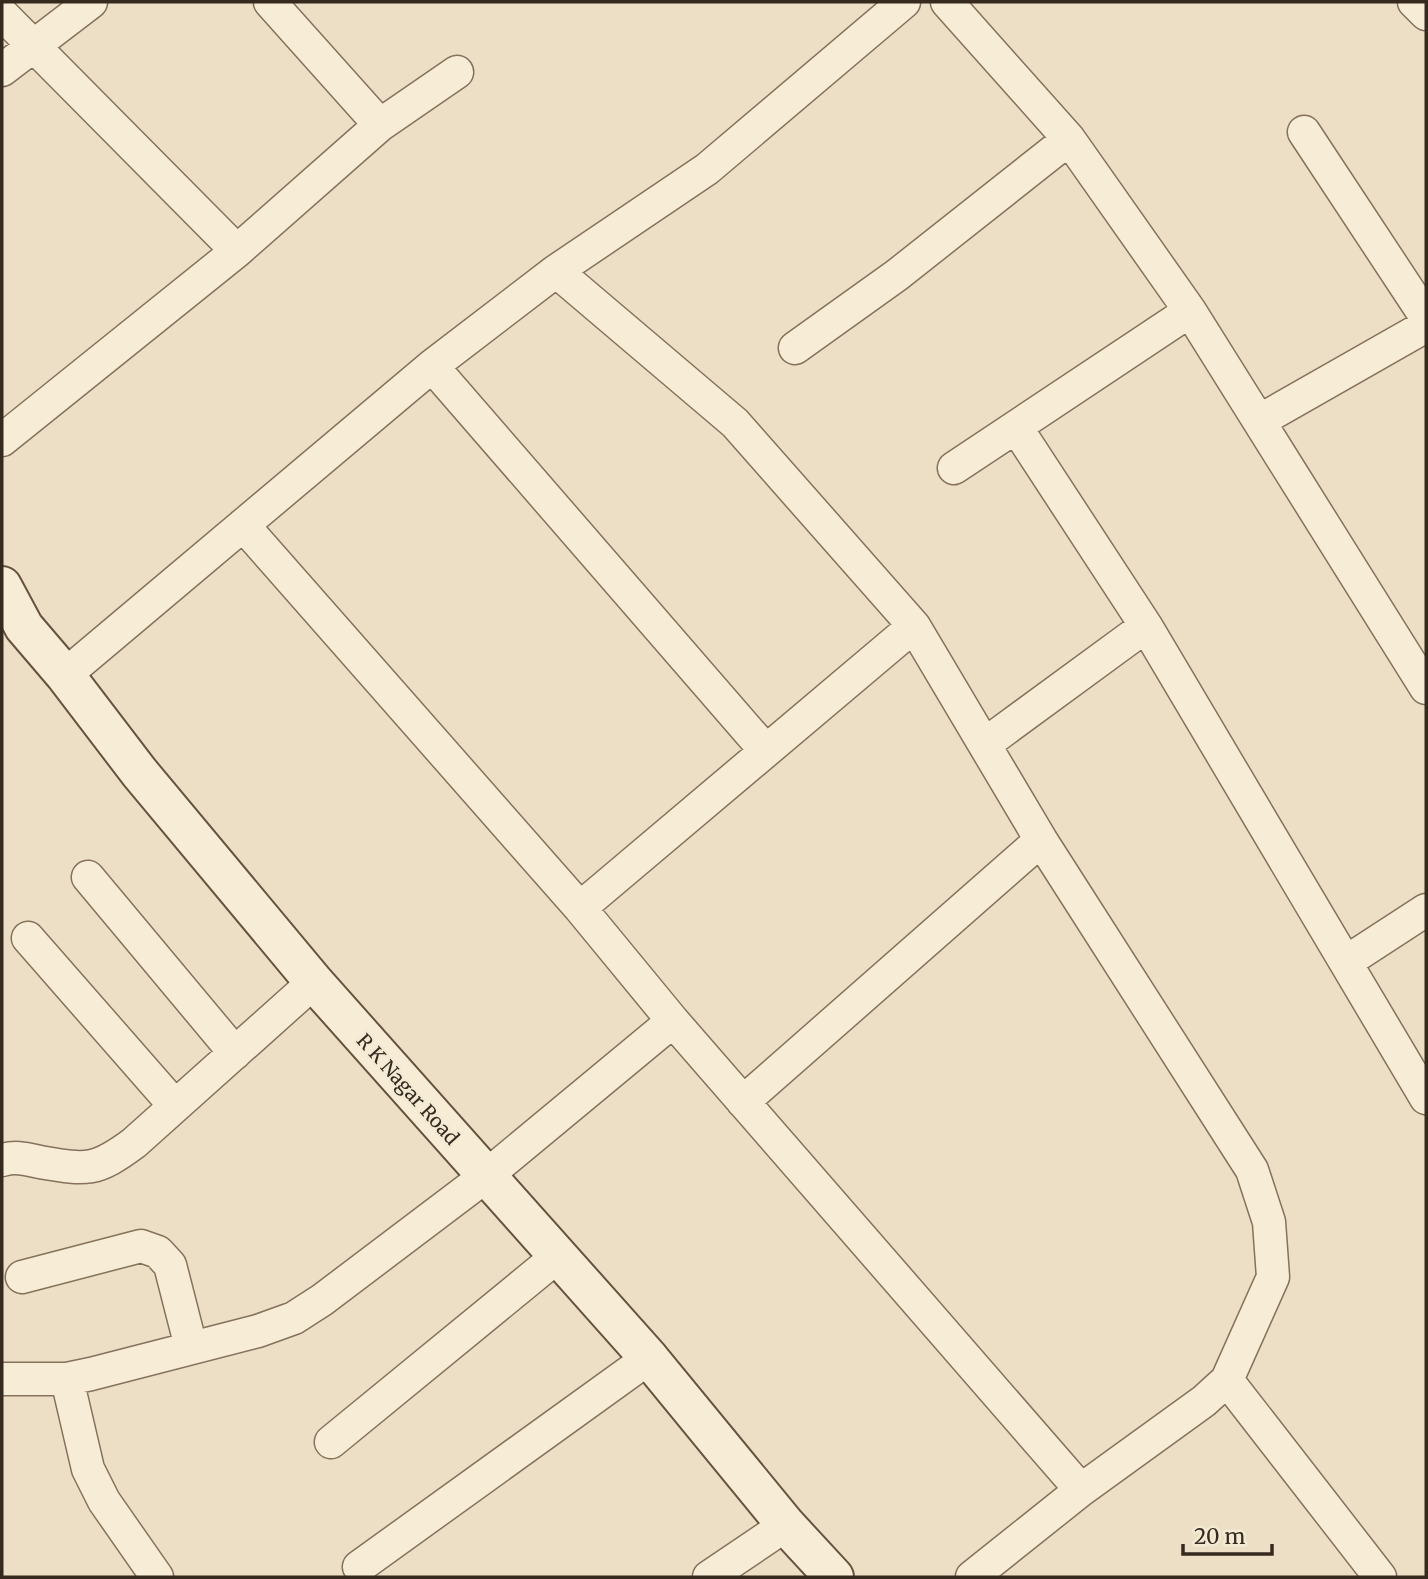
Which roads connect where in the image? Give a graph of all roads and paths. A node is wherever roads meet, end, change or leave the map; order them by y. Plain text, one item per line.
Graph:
1 (91, 2) edge
2 (270, 2) edge
3 (904, 2) edge
4 (947, 2) edge
5 (1414, 2) edge
6 (2, 14) edge
7 (1426, 14) edge
8 (33, 46) junction
9 (2, 70) edge
10 (457, 72) dead end
11 (380, 125) junction
12 (1304, 132) dead end
13 (1069, 139) junction
14 (237, 251) junction
15 (556, 271) junction
16 (1190, 311) junction
17 (1426, 317) edge
18 (1426, 326) edge
19 (795, 348) dead end
20 (432, 366) junction
21 (1259, 421) junction
22 (1016, 427) junction
23 (2, 440) edge
24 (954, 468) dead end
25 (243, 525) junction
26 (2, 586) edge
27 (914, 626) junction
28 (1146, 626) junction
29 (65, 675) junction
30 (1426, 688) edge
31 (985, 744) junction
32 (765, 750) junction
33 (1041, 839) junction
34 (88, 877) dead end
35 (580, 908) junction
36 (1426, 910) edge
37 (28, 939) dead end
38 (1346, 962) junction
39 (314, 982) junction
40 (673, 1021) junction
41 (235, 1053) junction
42 (1426, 1098) edge
43 (743, 1102) junction
44 (175, 1106) junction
45 (2, 1160) edge
46 (486, 1176) junction
47 (558, 1256) junction
48 (22, 1277) dead end
49 (191, 1347) junction
50 (649, 1358) junction
51 (2, 1379) edge
52 (67, 1379) junction
53 (1227, 1380) junction
54 (331, 1442) dead end
55 (1081, 1490) junction
56 (786, 1525) junction
57 (359, 1567) dead end
58 (157, 1577) edge
59 (709, 1577) edge
60 (834, 1577) edge
61 (972, 1577) edge
62 (1380, 1577) edge

1 - 8 street
2 - 11 street
3 - 15 street
4 - 13 street
5 - 7 street
6 - 8 street
8 - 9 street
8 - 14 street
10 - 11 street
11 - 14 street
12 - 17 street
13 - 16 street
13 - 19 street
14 - 23 street
15 - 20 street
15 - 27 street
16 - 21 street
16 - 22 street
18 - 21 street
20 - 25 street
20 - 32 street
21 - 30 street
22 - 24 street
22 - 28 street
25 - 29 street
25 - 35 street
26 - 29 main road, R K Nagar Road
27 - 31 street
27 - 32 street
28 - 31 street
28 - 38 street
29 - 39 main road, R K Nagar Road
31 - 33 street
32 - 35 street
33 - 43 street
33 - 53 street
34 - 41 street
35 - 40 street
36 - 38 street
37 - 44 street
38 - 42 street
39 - 41 street
39 - 46 main road, R K Nagar Road
40 - 43 street
40 - 46 street
41 - 44 street
43 - 55 street
44 - 45 street
46 - 47 main road, R K Nagar Road
46 - 49 street
47 - 50 main road, R K Nagar Road
47 - 54 street
48 - 49 street
49 - 52 street
50 - 56 main road, R K Nagar Road
50 - 57 street
51 - 52 street
52 - 58 street
53 - 55 street
53 - 62 street
55 - 61 street
56 - 59 street
56 - 60 main road, R K Nagar Road

